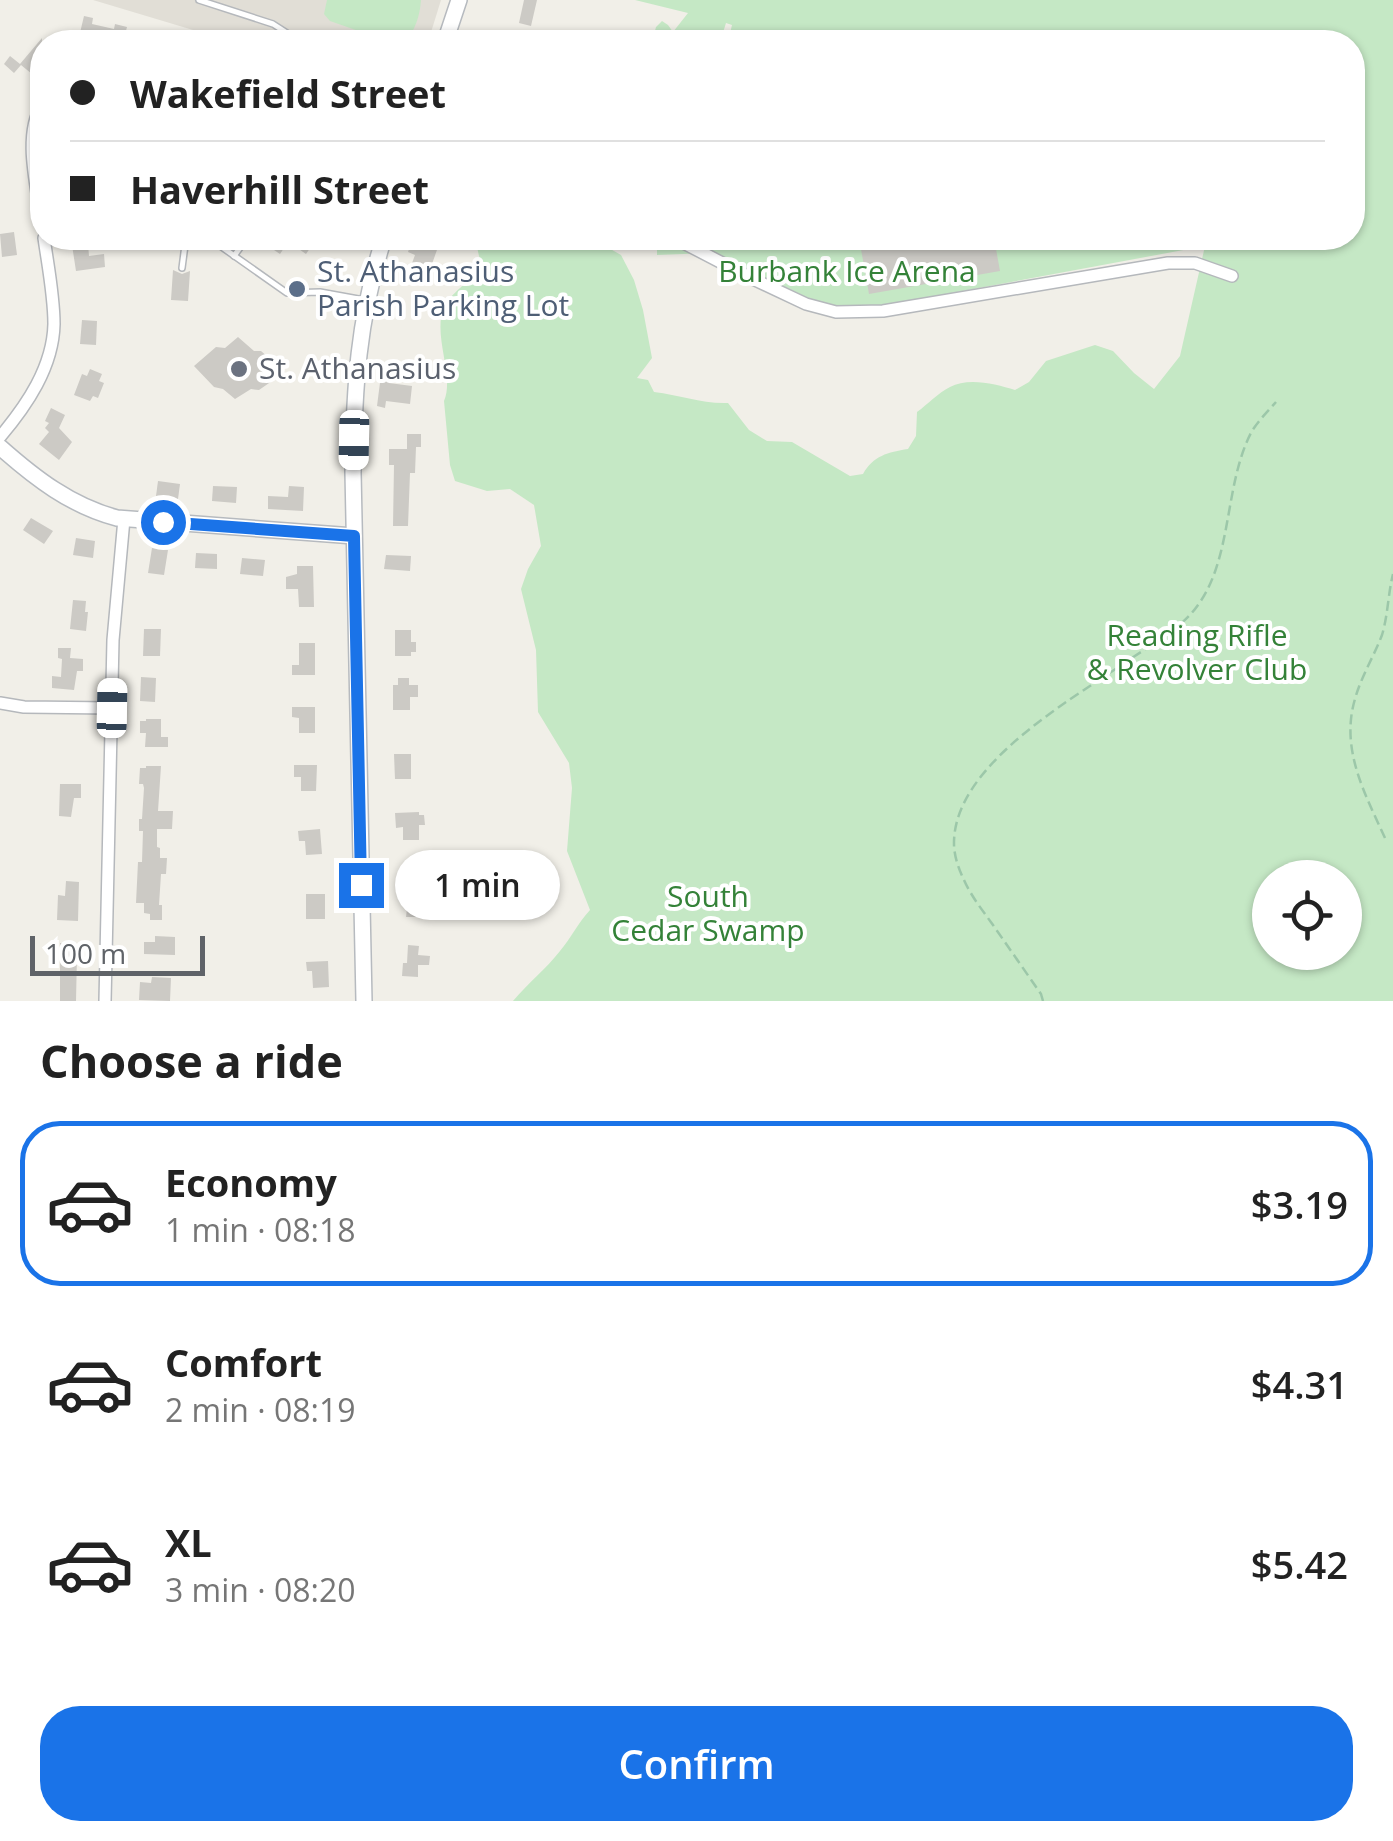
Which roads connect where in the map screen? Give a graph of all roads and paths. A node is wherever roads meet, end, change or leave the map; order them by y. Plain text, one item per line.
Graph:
1 (199, 0) edge
2 (459, 0) edge
3 (282, 30) edge
4 (449, 30) edge
5 (45, 250) edge
6 (184, 250) edge
7 (226, 250) edge
8 (238, 250) edge
9 (381, 250) edge
10 (697, 250) edge
11 (234, 256) junction
12 (182, 268) dead end
13 (1232, 276) dead end
14 (367, 301) junction
15 (1276, 402) dead end
16 (0, 436) edge
17 (0, 447) edge
18 (124, 520) junction
19 (354, 536) junction
20 (1393, 574) edge
21 (0, 702) edge
22 (112, 708) junction
23 (1385, 838) dead end
24 (105, 1001) edge
25 (364, 1001) edge
26 (1043, 1001) edge

1 - 3 lane
2 - 4 street
5 - 16 street
6 - 12 lane
7 - 11 lane
8 - 11 lane
9 - 14 street
10 - 13 street
11 - 14 lane
14 - 19 street
15 - 26 path
17 - 18 street
18 - 19 street
18 - 22 street
19 - 25 street
20 - 23 path
21 - 22 street
22 - 24 street

